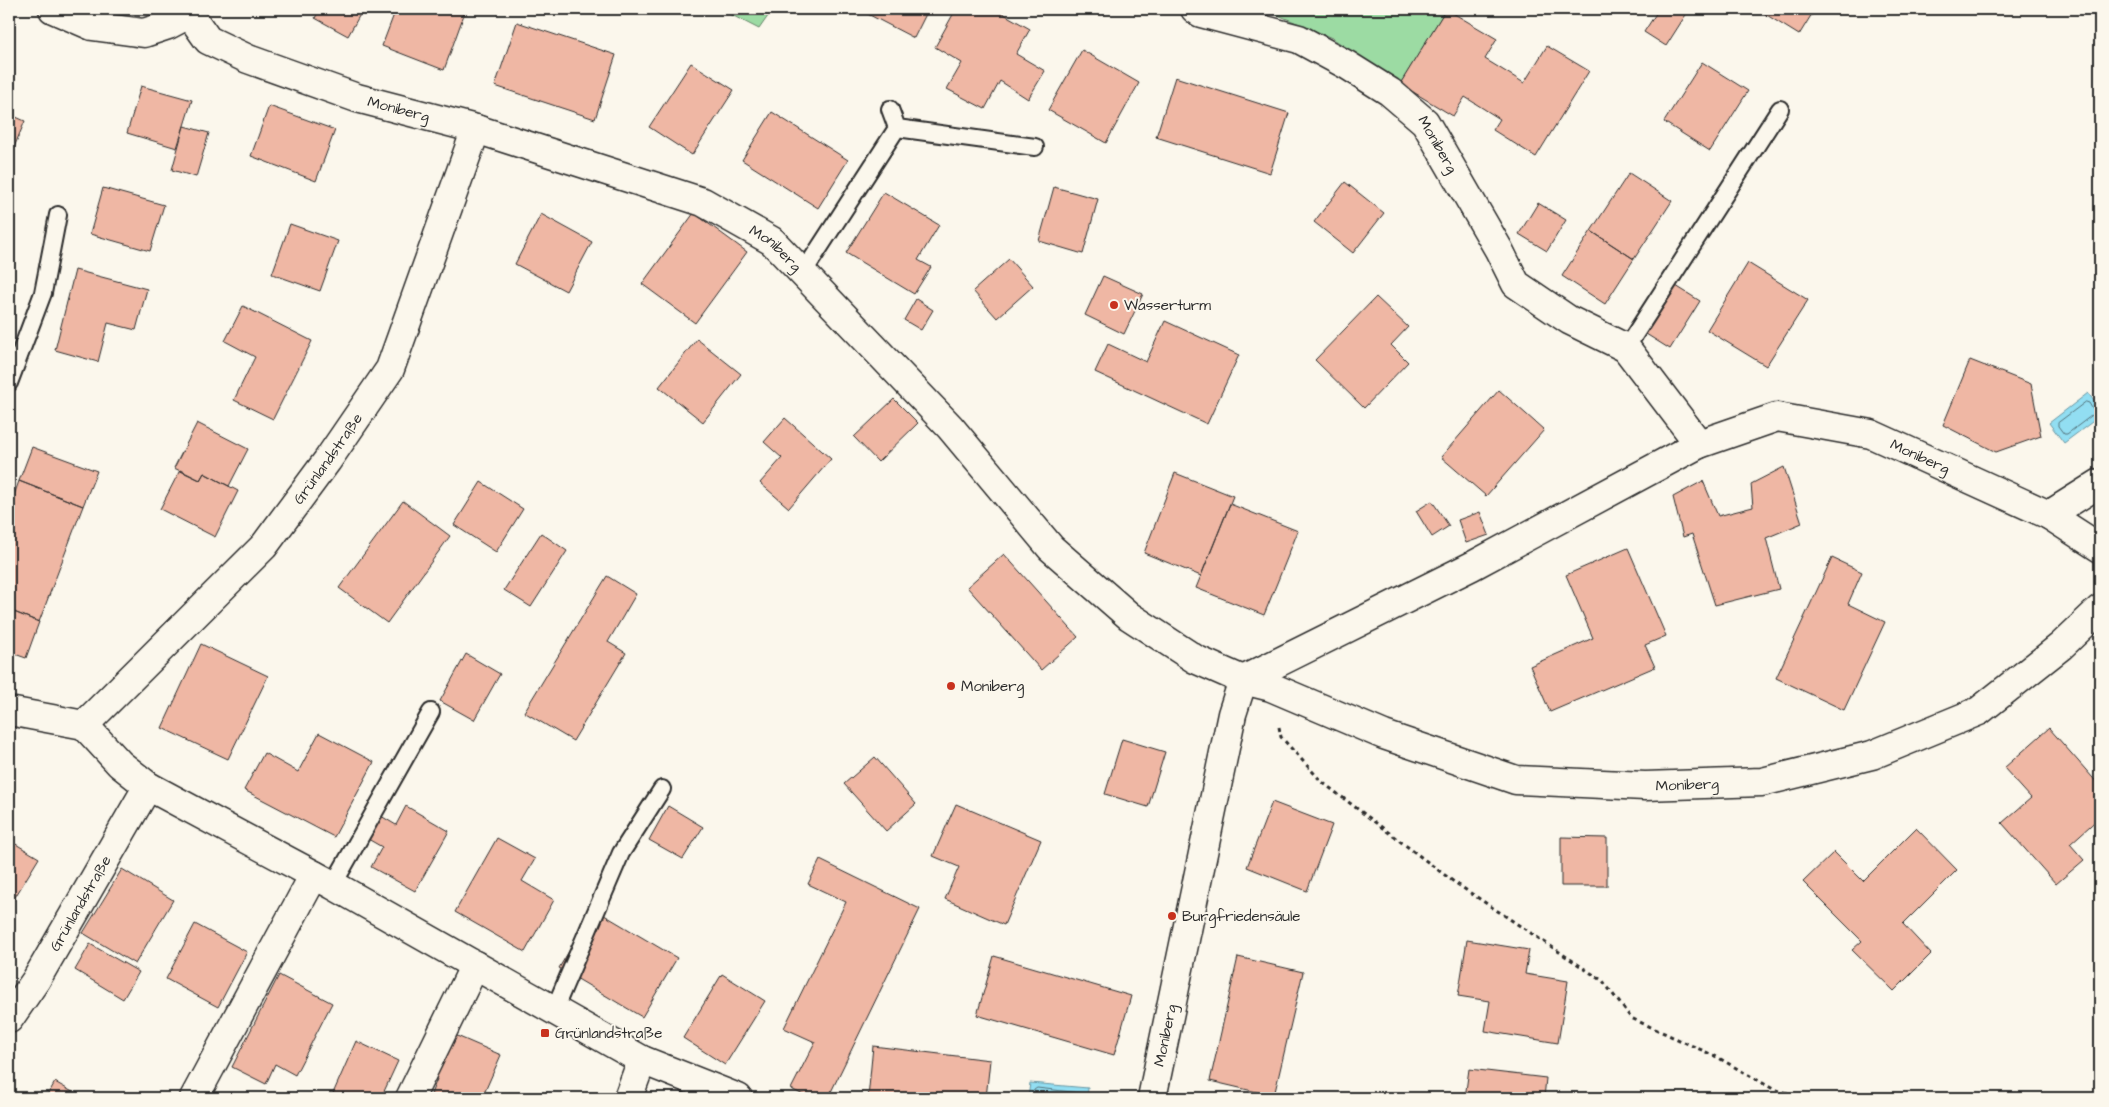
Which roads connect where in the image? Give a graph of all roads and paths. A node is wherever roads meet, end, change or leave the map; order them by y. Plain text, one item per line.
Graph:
1 (53, 9) edge
2 (1194, 9) edge
3 (187, 11) edge
4 (890, 109) dead end
5 (1780, 109) dead end
6 (897, 128) junction
7 (476, 129) junction
8 (1035, 146) dead end
9 (58, 215) dead end
10 (803, 273) junction
11 (1626, 348) junction
12 (9, 383) edge
13 (1700, 444) junction
14 (2100, 483) edge
15 (2049, 515) junction
16 (2100, 548) edge
17 (2100, 609) edge
18 (1243, 680) junction
19 (1271, 687) junction
20 (9, 712) edge
21 (431, 712) dead end
22 (84, 725) junction
23 (148, 786) junction
24 (662, 789) dead end
25 (323, 880) junction
26 (475, 965) junction
27 (554, 1010) junction
28 (9, 1019) edge
29 (642, 1060) junction
30 (194, 1098) edge
31 (410, 1098) edge
32 (628, 1098) edge
33 (738, 1098) edge
34 (1152, 1098) edge
35 (1806, 1098) edge

1 - 3 street
2 - 11 street, Moniberg
3 - 7 street, Moniberg
4 - 6 lane
5 - 11 lane
6 - 8 lane
6 - 10 lane
7 - 10 street, Moniberg
7 - 22 street, Grünlandstraße
9 - 12 lane
10 - 18 street, Moniberg
11 - 13 street, Moniberg
13 - 15 street, Moniberg
13 - 18 street, Moniberg
14 - 15 street
15 - 16 street, Moniberg
17 - 19 street, Moniberg
18 - 19 street, Moniberg
18 - 34 street, Moniberg
19 - 35 path
20 - 22 street
21 - 25 lane
22 - 23 street
23 - 25 street
23 - 28 street, Grünlandstraße
24 - 27 lane
25 - 26 street
25 - 30 street
26 - 27 street
26 - 31 street
27 - 29 street
29 - 32 street
29 - 33 street

